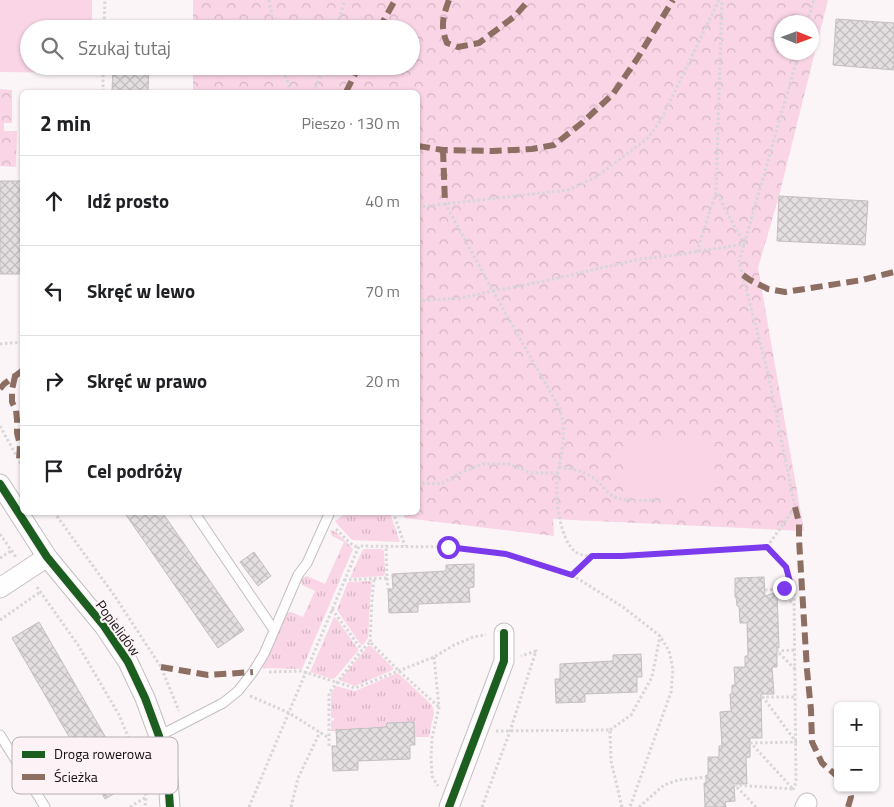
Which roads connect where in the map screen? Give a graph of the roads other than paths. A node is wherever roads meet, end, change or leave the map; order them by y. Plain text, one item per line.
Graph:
1 (0, 484) edge
2 (196, 515) edge
3 (328, 516) edge
4 (47, 557) junction
5 (0, 588) edge
6 (274, 630) junction
7 (504, 633) road end
8 (0, 735) edge
9 (159, 736) joint
10 (12, 755) edge
11 (36, 794) edge
12 (169, 794) edge
13 (450, 804) edge
14 (44, 807) edge
15 (170, 807) edge

1 - 4 street, Popielidów
2 - 6 lane
3 - 6 lane
4 - 5 street
4 - 9 street, Popielidów
6 - 9 lane
7 - 13 street
8 - 10 lane
11 - 14 lane
12 - 15 street, Popielidów

